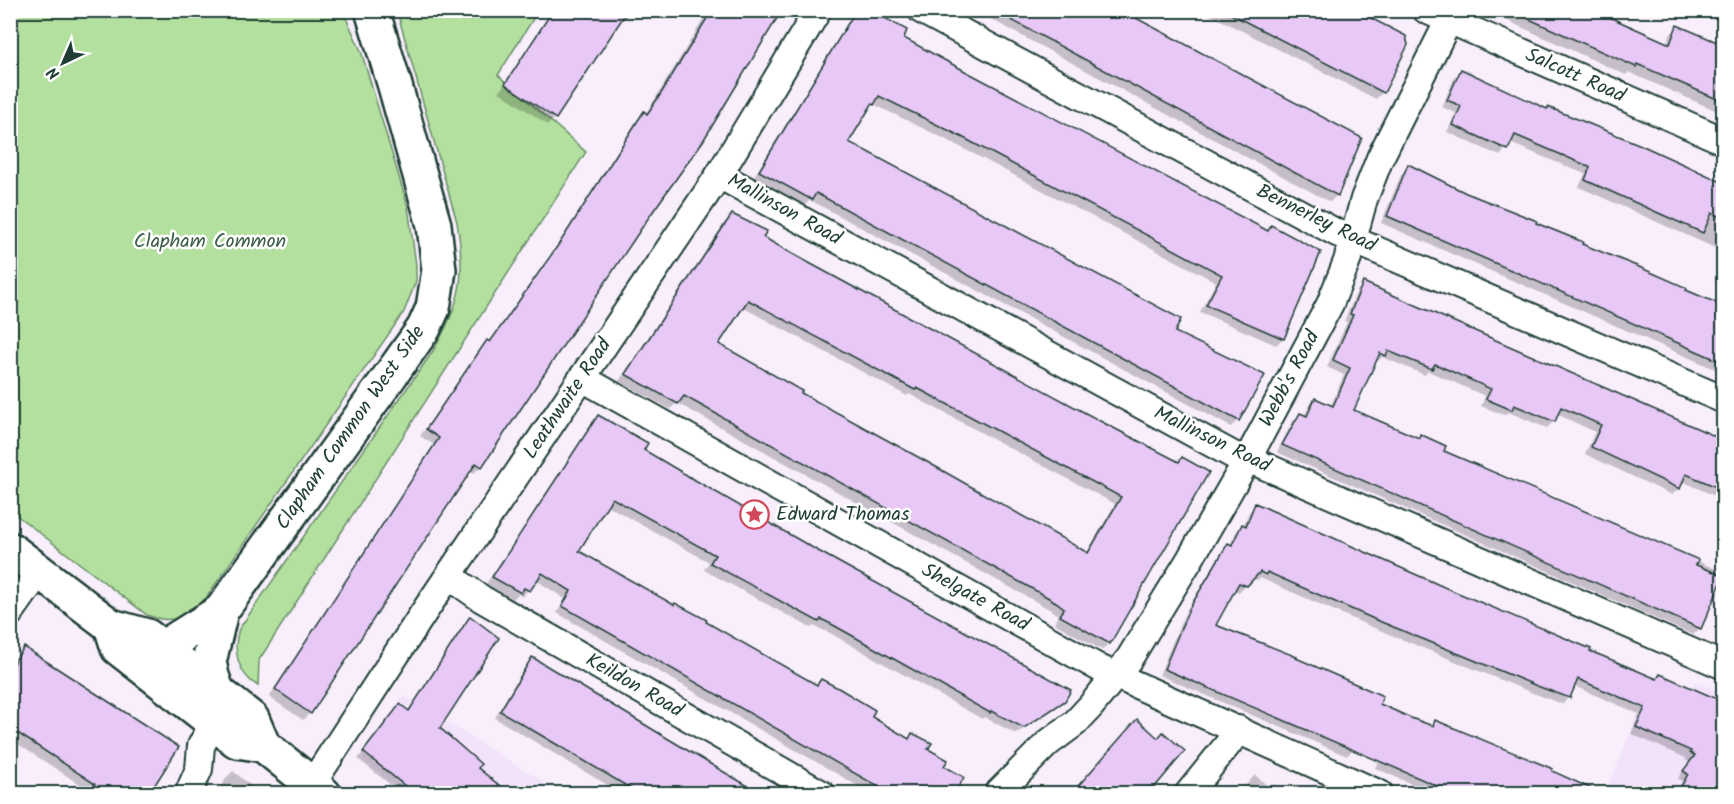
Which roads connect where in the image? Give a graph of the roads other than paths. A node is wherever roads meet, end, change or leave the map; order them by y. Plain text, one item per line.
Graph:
1 (372, 10) edge
2 (818, 10) edge
3 (921, 10) edge
4 (1443, 14) edge
5 (1724, 141) edge
6 (719, 175) junction
7 (1352, 239) junction
8 (582, 378) junction
9 (1724, 400) edge
10 (1246, 460) junction
11 (10, 549) edge
12 (39, 572) junction
13 (451, 573) junction
14 (221, 611) junction
15 (10, 613) edge
16 (118, 640) junction
17 (162, 648) junction
18 (1724, 666) edge
19 (1116, 675) junction
20 (216, 708) junction
21 (1238, 729) junction
22 (318, 789) edge
23 (188, 794) edge
24 (822, 794) edge
25 (997, 794) edge
26 (1188, 794) edge
27 (1380, 794) edge

1 - 14 highway, Clapham Common West Side
2 - 6 street, Leathwaite Road
3 - 7 street, Bennerley Road
4 - 5 street, Salcott Road
4 - 7 street, Webb's Road
6 - 8 street, Leathwaite Road
6 - 10 street, Mallinson Road
7 - 9 street, Bennerley Road
7 - 10 street, Webb's Road
8 - 13 street, Leathwaite Road
8 - 19 street, Shelgate Road
10 - 18 street, Mallinson Road
10 - 19 street, Webb's Road
11 - 12 highway
12 - 15 street
12 - 16 highway
13 - 22 street, Leathwaite Road
13 - 24 street, Keildon Road
14 - 17 highway
14 - 20 highway, Clapham Common West Side
16 - 17 highway
16 - 20 highway
17 - 20 highway
19 - 21 street, Shelgate Road
19 - 25 street, Webb's Road
20 - 22 highway
20 - 23 street
21 - 26 street
21 - 27 street, Shelgate Road

